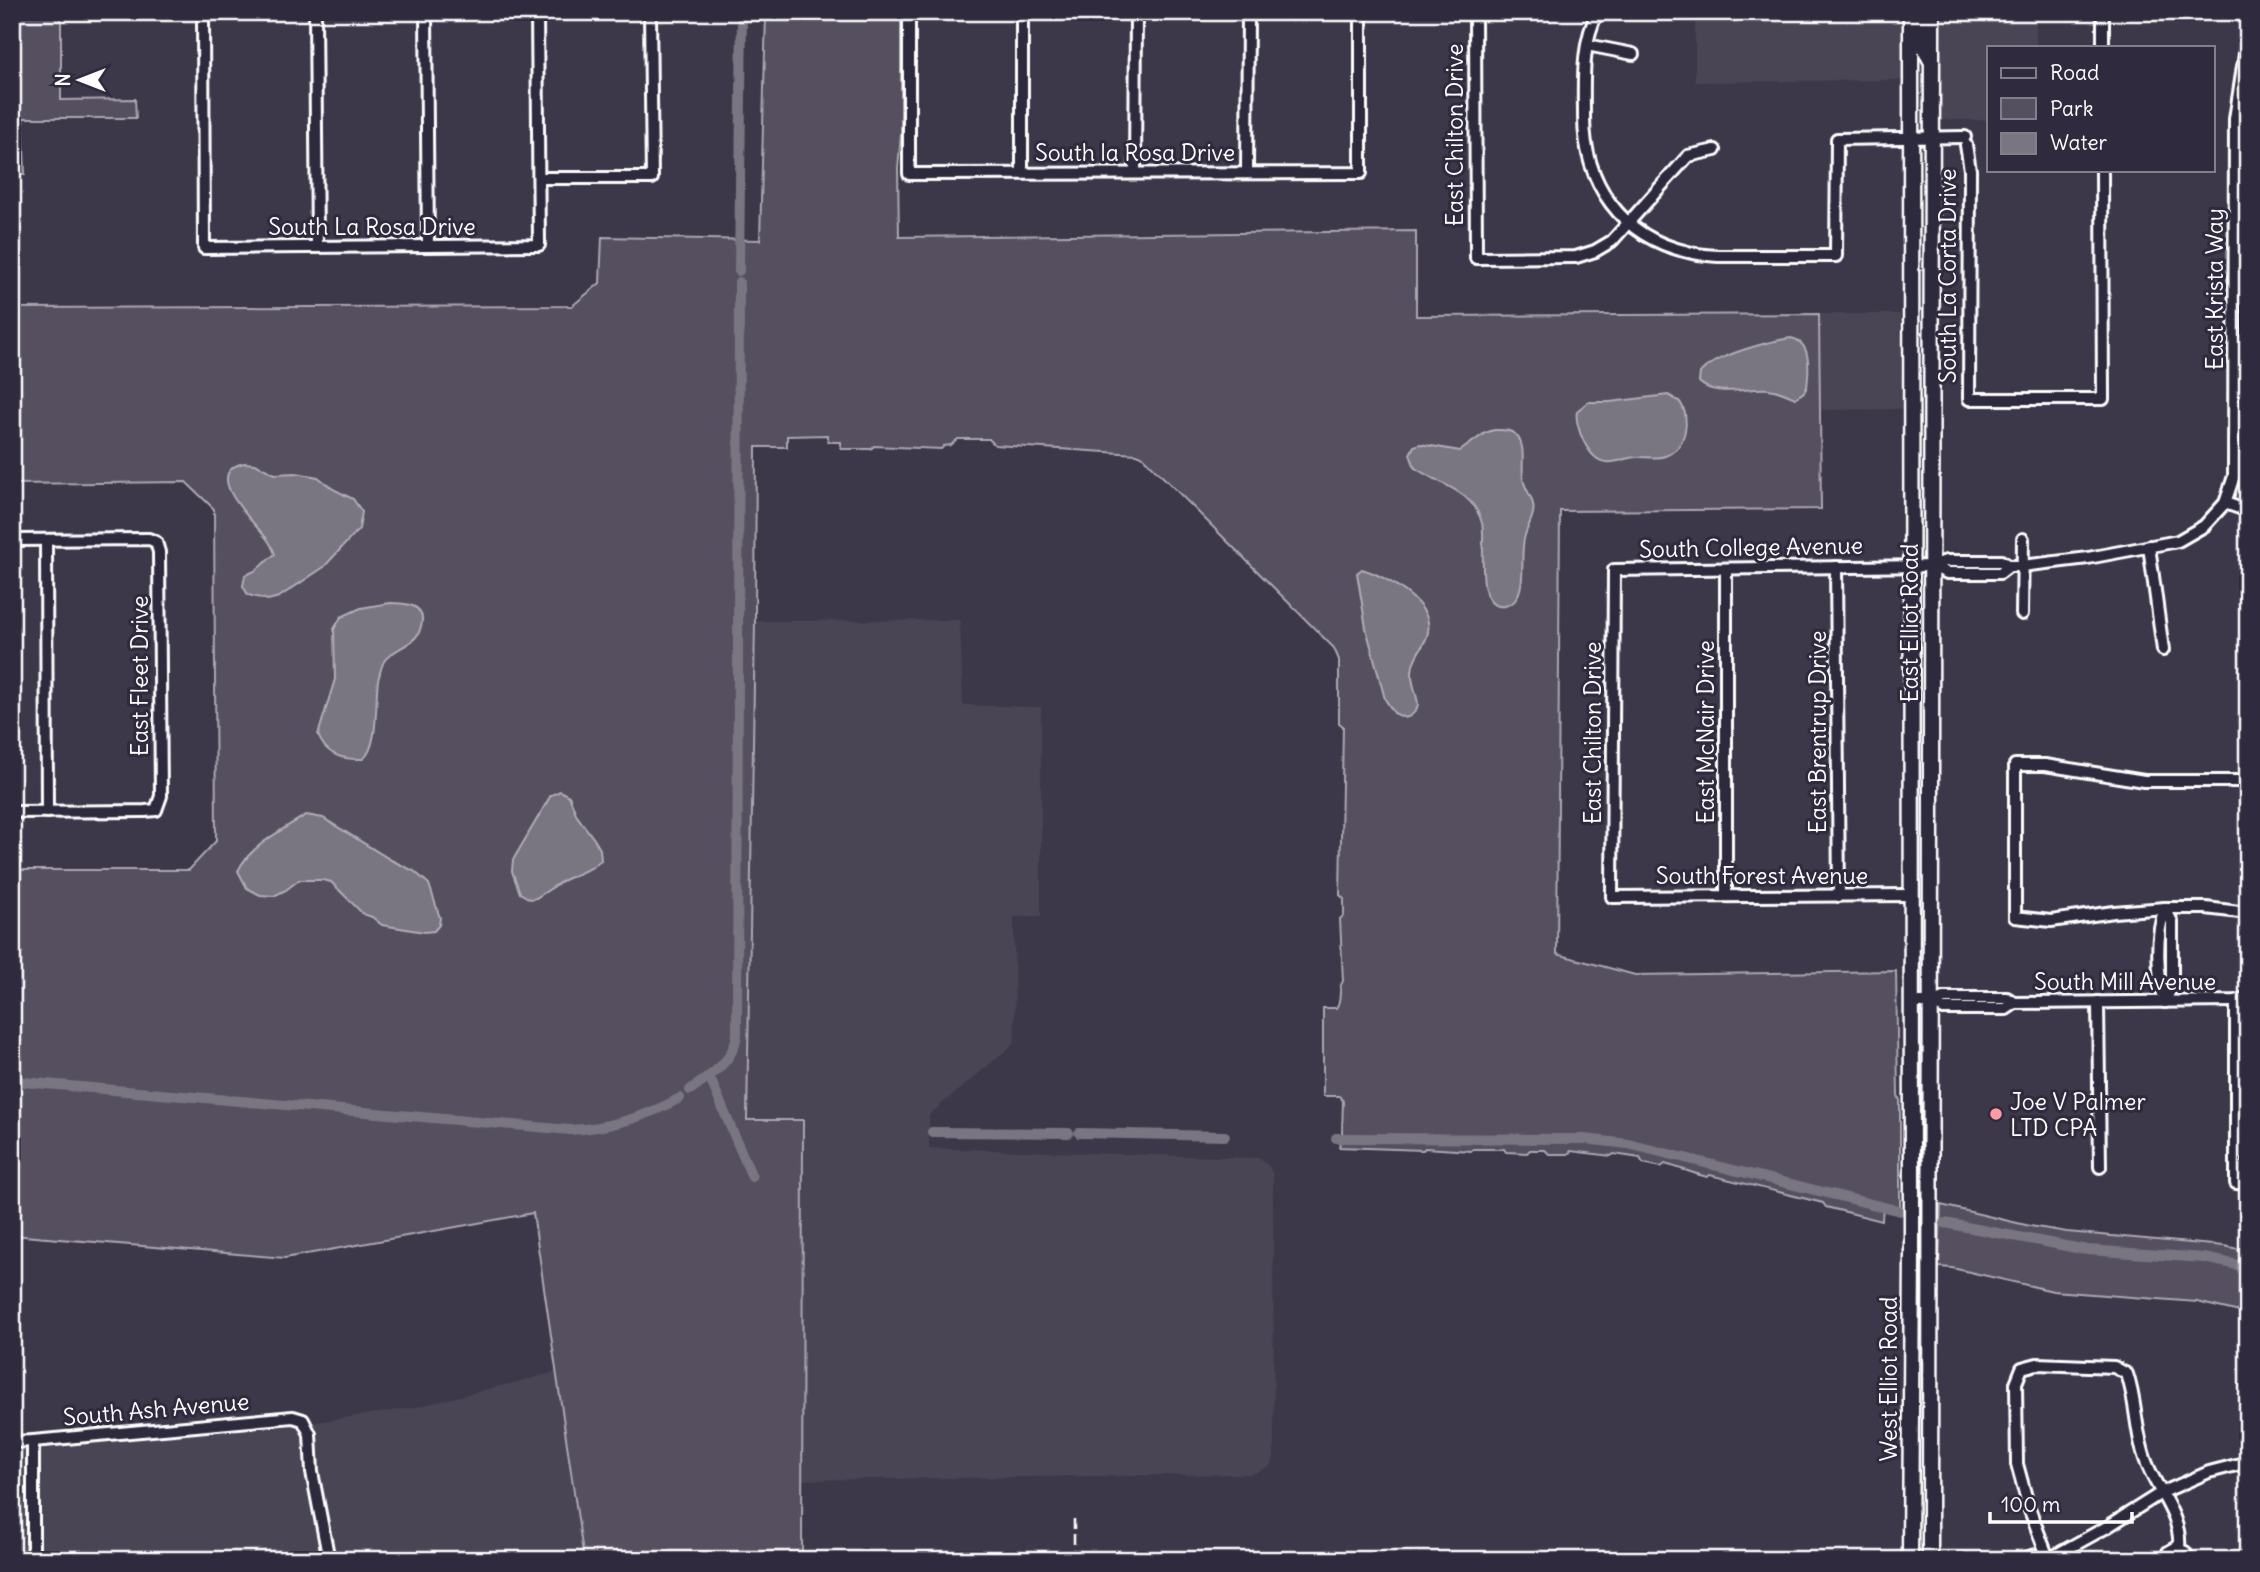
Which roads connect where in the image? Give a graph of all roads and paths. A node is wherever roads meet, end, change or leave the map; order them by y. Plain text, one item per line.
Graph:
1 (203, 12) edge
2 (316, 12) edge
3 (426, 12) edge
4 (537, 12) edge
5 (650, 12) edge
6 (909, 12) edge
7 (1022, 12) edge
8 (1136, 12) edge
9 (1248, 12) edge
10 (1361, 12) edge
11 (1475, 12) edge
12 (1598, 12) edge
13 (1911, 12) edge
14 (1921, 12) edge
15 (1932, 12) edge
16 (2104, 12) edge
17 (2248, 34) edge
18 (1587, 45) junction
19 (2103, 46) edge
20 (1633, 54) dead end
21 (2246, 55) edge
22 (1931, 64) junction
23 (1910, 138) junction
24 (1931, 138) junction
25 (1715, 150) dead end
26 (2103, 172) edge
27 (1022, 173) junction
28 (1135, 173) junction
29 (1247, 173) junction
30 (539, 178) junction
31 (2235, 189) junction
32 (2248, 189) edge
33 (1629, 223) junction
34 (428, 246) junction
35 (317, 247) junction
36 (2234, 390) junction
37 (2248, 390) edge
38 (1911, 457) junction
39 (1931, 457) junction
40 (2225, 502) junction
41 (2248, 510) edge
42 (2023, 538) dead end
43 (12, 540) edge
44 (46, 540) junction
45 (2149, 546) junction
46 (1980, 561) junction
47 (1912, 566) junction
48 (1932, 566) junction
49 (2009, 566) junction
50 (2022, 566) junction
51 (1836, 567) junction
52 (1726, 569) junction
53 (1614, 570) joint
54 (1980, 573) junction
55 (2022, 614) dead end
56 (2163, 650) dead end
57 (2248, 781) edge
58 (12, 812) edge
59 (47, 812) junction
60 (1912, 895) junction
61 (1726, 896) junction
62 (1839, 896) junction
63 (1612, 897) joint
64 (2165, 908) junction
65 (2248, 913) edge
66 (2160, 949) junction
67 (2172, 950) junction
68 (2248, 997) edge
69 (2236, 1001) junction
70 (2098, 1002) junction
71 (2165, 1002) junction
72 (1912, 1003) junction
73 (1932, 1003) junction
74 (2248, 1006) edge
75 (2099, 1167) dead end
76 (2242, 1184) edge
77 (1912, 1199) joint
78 (1932, 1233) joint
79 (12, 1441) edge
80 (33, 1441) junction
81 (2248, 1462) edge
82 (2161, 1493) junction
83 (2179, 1548) junction
84 (2048, 1559) edge
85 (33, 1560) edge
86 (328, 1560) edge
87 (1909, 1560) edge
88 (1930, 1560) edge
89 (2017, 1560) edge
90 (2165, 1560) edge
91 (2189, 1560) edge

1 - 35 street, South La Rosa Drive
2 - 35 street
3 - 34 street
4 - 30 street
5 - 30 street
6 - 27 street, South la Rosa Drive
7 - 27 street
8 - 28 street
9 - 29 street
10 - 29 street, South la Rosa Drive
11 - 33 street, East Chilton Drive
12 - 18 street
13 - 23 main road, East Elliot Road
14 - 22 main road
15 - 22 main road, East Elliot Road
16 - 19 street
17 - 21 street, East Krista Way
18 - 20 street
18 - 33 street
21 - 31 street, East Krista Way
22 - 24 main road, East Elliot Road
23 - 24 street
23 - 33 street
23 - 38 main road, East Elliot Road
24 - 26 street, South La Corta Drive
24 - 39 main road, East Elliot Road
25 - 33 street
27 - 28 street, South la Rosa Drive
28 - 29 street, South la Rosa Drive
30 - 34 street, South La Rosa Drive
31 - 32 street
31 - 36 street, East Krista Way
34 - 35 street, South La Rosa Drive
36 - 37 street
36 - 40 street, East Krista Way
38 - 39 main road
38 - 47 main road, East Elliot Road
39 - 48 main road, East Elliot Road
40 - 41 street
40 - 45 street, South College Avenue
42 - 50 street
43 - 44 street
44 - 59 street
44 - 59 street, East Fleet Drive
45 - 50 street, South College Avenue
45 - 56 street
46 - 48 street, South College Avenue
46 - 49 street, South College Avenue
46 - 54 street
47 - 48 street, South College Avenue
47 - 51 street, South College Avenue
47 - 60 main road, East Elliot Road
48 - 54 street, South College Avenue
48 - 73 main road, East Elliot Road
49 - 50 street, South College Avenue
49 - 54 street, South College Avenue
50 - 55 street
51 - 52 street, South College Avenue
51 - 62 street, East Brentrup Drive
52 - 53 street, South College Avenue
52 - 61 street, East McNair Drive
53 - 63 street, East Chilton Drive
57 - 64 street
58 - 59 street
60 - 62 street, South Forest Avenue
60 - 72 main road, East Elliot Road
61 - 62 street, South Forest Avenue
61 - 63 street, South Forest Avenue
64 - 65 street
64 - 66 street
64 - 67 street
66 - 67 street
66 - 71 street
67 - 71 street
68 - 69 street, South Mill Avenue
69 - 71 street, South Mill Avenue
69 - 74 street, South Mill Avenue
69 - 76 street
70 - 71 street, South Mill Avenue
70 - 73 street, South Mill Avenue
70 - 75 street
72 - 73 street, South Mill Avenue
72 - 77 main road, East Elliot Road
73 - 78 main road, East Elliot Road
77 - 87 main road, West Elliot Road
78 - 88 main road, West Elliot Road
79 - 80 street, South Ash Avenue
80 - 85 street
80 - 86 street, South Ash Avenue
81 - 82 street
82 - 83 street
82 - 84 street
82 - 84 street
83 - 90 street
83 - 91 street
84 - 89 street

